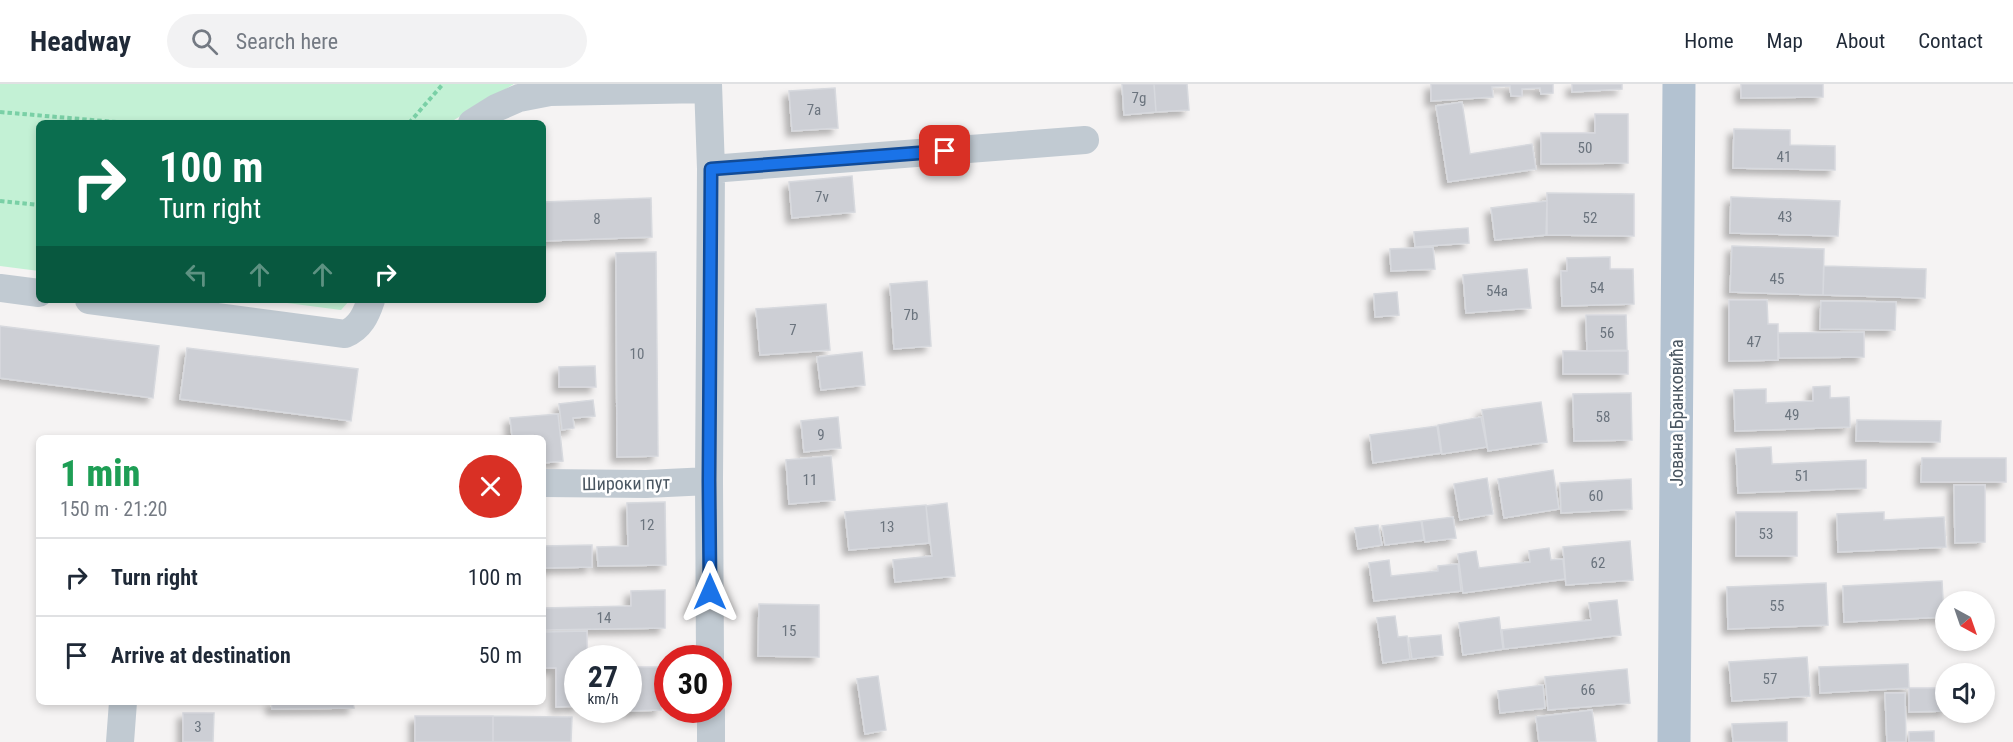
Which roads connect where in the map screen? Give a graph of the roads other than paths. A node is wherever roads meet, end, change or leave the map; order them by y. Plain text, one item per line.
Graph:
1 (1679, 84) edge
2 (708, 87) edge
3 (477, 120) edge
4 (1085, 140) dead end
5 (711, 169) junction
6 (0, 288) edge
7 (36, 293) edge
8 (112, 303) edge
9 (370, 303) edge
10 (709, 481) junction
11 (546, 483) edge
12 (710, 645) edge
13 (123, 705) edge
14 (711, 723) edge
15 (120, 742) edge
16 (711, 742) edge
17 (1674, 742) edge

1 - 17 main road, Јована Бранковића
2 - 3 street
2 - 5 street
4 - 5 street
5 - 10 street
6 - 7 street
8 - 9 street
10 - 11 street, Широки пут
10 - 12 street
13 - 15 street
14 - 16 street

